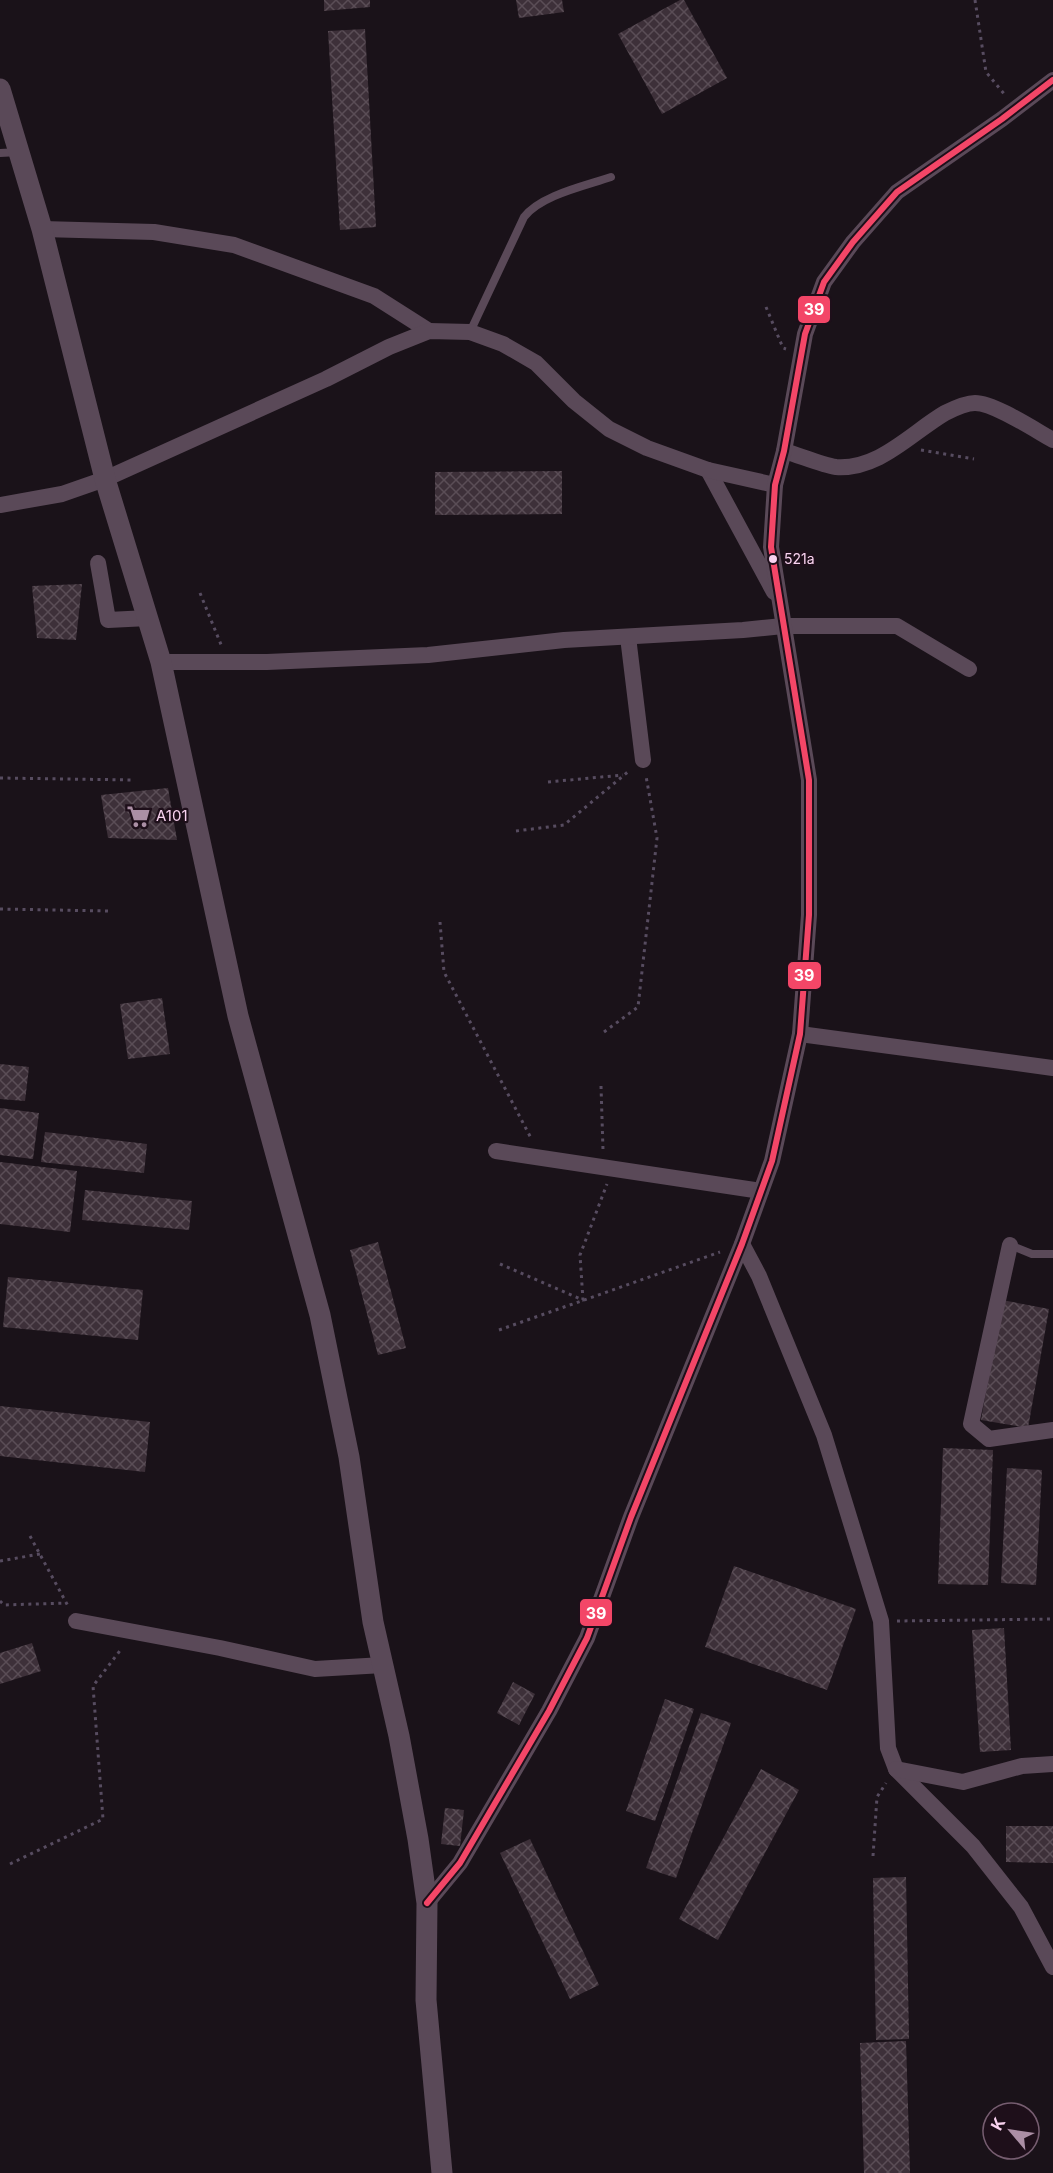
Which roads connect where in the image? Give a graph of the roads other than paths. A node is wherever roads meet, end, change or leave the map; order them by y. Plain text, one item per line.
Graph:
1 (1053, 80) edge
2 (0, 89) edge
3 (10, 152) edge
4 (611, 177) dead end
5 (42, 229) junction
6 (429, 331) junction
7 (470, 332) junction
8 (1053, 440) edge
9 (784, 451) junction
10 (708, 470) junction
11 (105, 479) junction
12 (776, 484) junction
13 (0, 505) edge
14 (98, 563) dead end
15 (780, 603) junction
16 (148, 618) junction
17 (783, 626) junction
18 (628, 637) junction
19 (161, 662) junction
20 (969, 669) dead end
21 (643, 760) road end
22 (800, 1034) junction
23 (1053, 1068) edge
24 (495, 1151) dead end
25 (761, 1191) junction
26 (742, 1244) junction
27 (1010, 1245) joint
28 (1053, 1254) edge
29 (1053, 1430) edge
30 (76, 1621) road end
31 (383, 1665) junction
32 (1053, 1764) edge
33 (896, 1769) junction
34 (427, 1903) junction
35 (1053, 1967) edge
36 (442, 2173) edge

1 - 9 street
2 - 3 street
3 - 5 street
4 - 7 lane
5 - 6 street
5 - 11 street
6 - 7 street
6 - 11 street
7 - 10 street
8 - 9 street
9 - 12 street
10 - 12 street
10 - 15 street
11 - 13 street
11 - 16 street
12 - 15 street
14 - 16 street
15 - 17 street
16 - 19 street
17 - 18 street
17 - 20 street
17 - 22 street
18 - 19 street
18 - 21 street
19 - 31 street
22 - 23 street
22 - 25 street
24 - 25 street
25 - 26 street
26 - 33 street
26 - 34 street
27 - 28 lane
27 - 29 street
30 - 31 street
31 - 34 street
32 - 33 street
33 - 35 street
34 - 36 street

